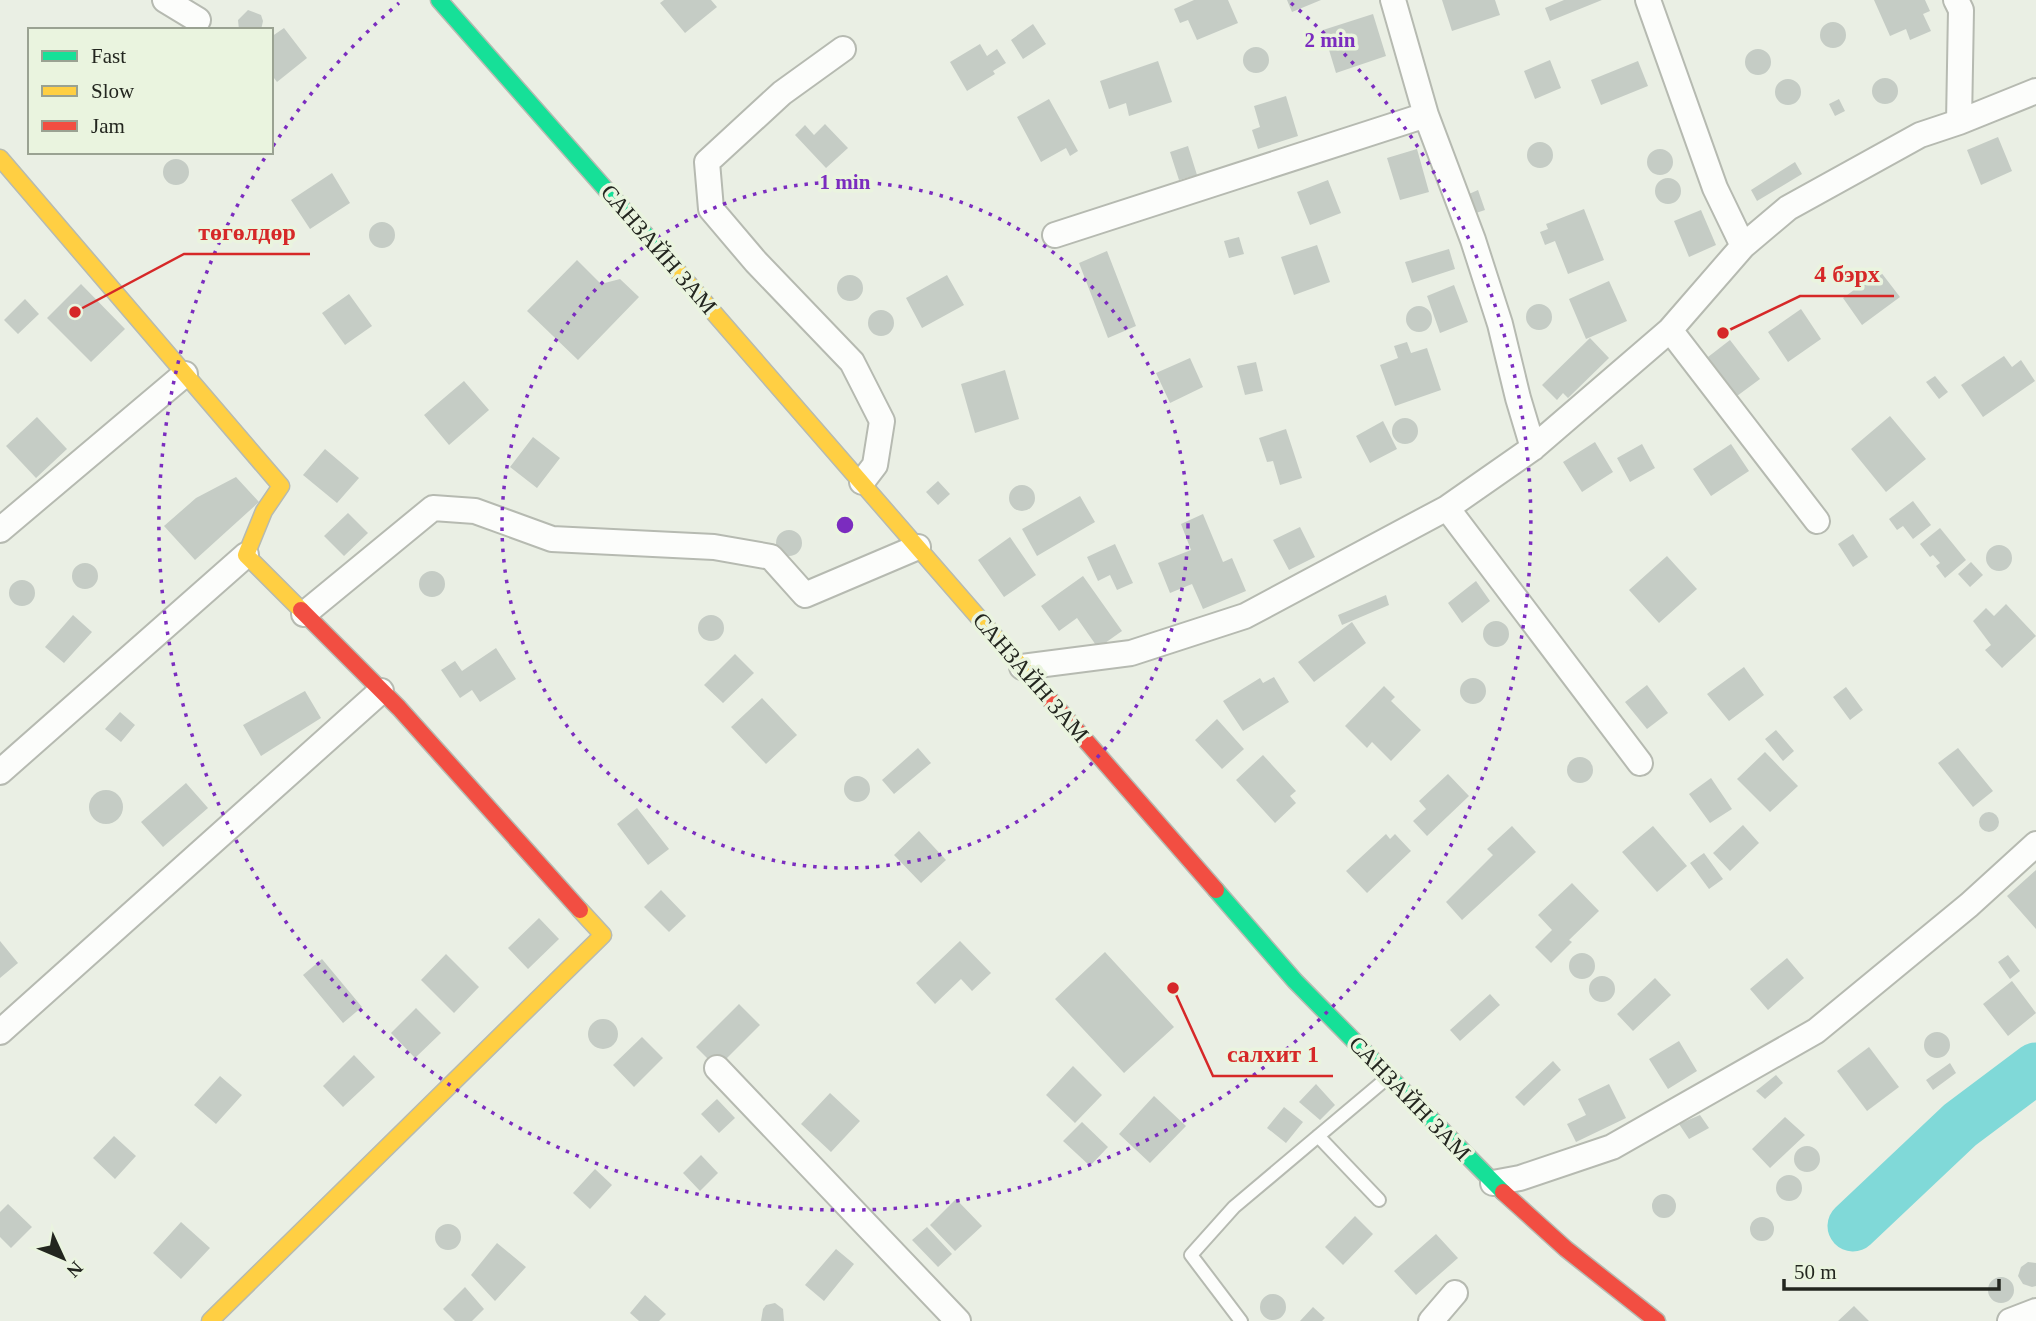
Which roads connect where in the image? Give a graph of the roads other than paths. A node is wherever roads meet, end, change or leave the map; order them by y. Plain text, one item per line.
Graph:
1 (165, 0) edge
2 (439, 0) edge
3 (1393, 0) edge
4 (1648, 0) edge
5 (1956, 0) edge
6 (198, 20) dead end
7 (843, 49) dead end
8 (2036, 90) edge
9 (1426, 115) junction
10 (1959, 122) junction
11 (3, 166) edge
12 (1055, 234) dead end
13 (1742, 246) junction
14 (1670, 330) junction
15 (185, 374) junction
16 (1533, 448) junction
17 (862, 481) junction
18 (1447, 508) junction
19 (1817, 521) dead end
20 (0, 530) edge
21 (918, 547) junction
22 (246, 555) junction
23 (304, 614) junction
24 (1022, 667) junction
25 (381, 691) junction
26 (1640, 763) dead end
27 (0, 772) edge
28 (2036, 844) edge
29 (0, 1032) edge
30 (717, 1068) dead end
31 (1388, 1076) junction
32 (1318, 1136) junction
33 (1493, 1183) junction
34 (1379, 1200) dead end
35 (1455, 1293) dead end
36 (2036, 1311) edge
37 (209, 1321) edge
38 (958, 1321) edge
39 (1241, 1321) edge
40 (1431, 1321) edge
41 (1657, 1321) edge
42 (2010, 1321) edge

1 - 6 street
2 - 17 main road, САНЗАЙН ЗАМ
3 - 9 street
4 - 13 street
5 - 10 street
7 - 17 street
8 - 10 street
9 - 12 street
9 - 16 street
10 - 13 street
11 - 15 main road
13 - 14 street
14 - 16 street
14 - 19 street
15 - 20 street
15 - 22 main road
16 - 18 street
17 - 21 main road, САНЗАЙН ЗАМ
18 - 24 street
18 - 26 street
21 - 23 street
21 - 24 main road, САНЗАЙН ЗАМ
22 - 23 main road
22 - 27 street
23 - 25 main road
24 - 31 main road, САНЗАЙН ЗАМ
25 - 29 street
25 - 37 main road
28 - 33 street
30 - 38 street
31 - 32 lane
31 - 33 main road, САНЗАЙН ЗАМ
32 - 34 lane
32 - 39 lane
33 - 41 main road, САНЗАЙН ЗАМ
35 - 40 street
36 - 42 street

